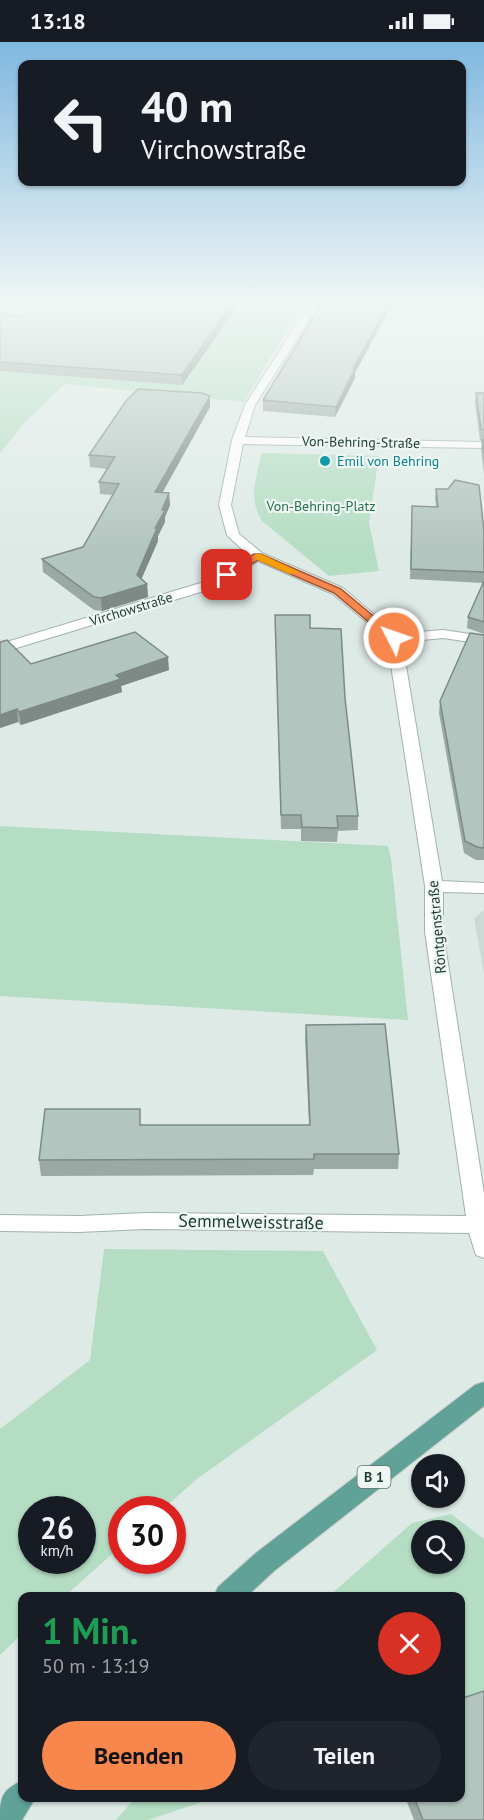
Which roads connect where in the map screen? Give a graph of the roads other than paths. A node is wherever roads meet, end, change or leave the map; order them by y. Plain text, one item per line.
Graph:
1 (262, 386) edge
2 (238, 440) junction
3 (484, 445) edge
4 (257, 556) junction
5 (392, 635) junction
6 (484, 640) edge
7 (0, 649) edge
8 (434, 886) junction
9 (484, 888) edge
10 (0, 1223) edge
11 (478, 1225) junction
12 (484, 1249) edge
13 (484, 1392) edge
14 (232, 1592) edge
15 (18, 1801) edge
16 (3, 1820) edge

1 - 2 street
2 - 3 street, Von-Behring-Straße
2 - 4 street
4 - 5 street
4 - 7 street, Virchowstraße
5 - 6 street
5 - 8 street, Röntgenstraße
8 - 9 street
8 - 11 street, Röntgenstraße
10 - 11 street, Semmelweisstraße
11 - 12 street
13 - 14 main road, B 1
15 - 16 main road

